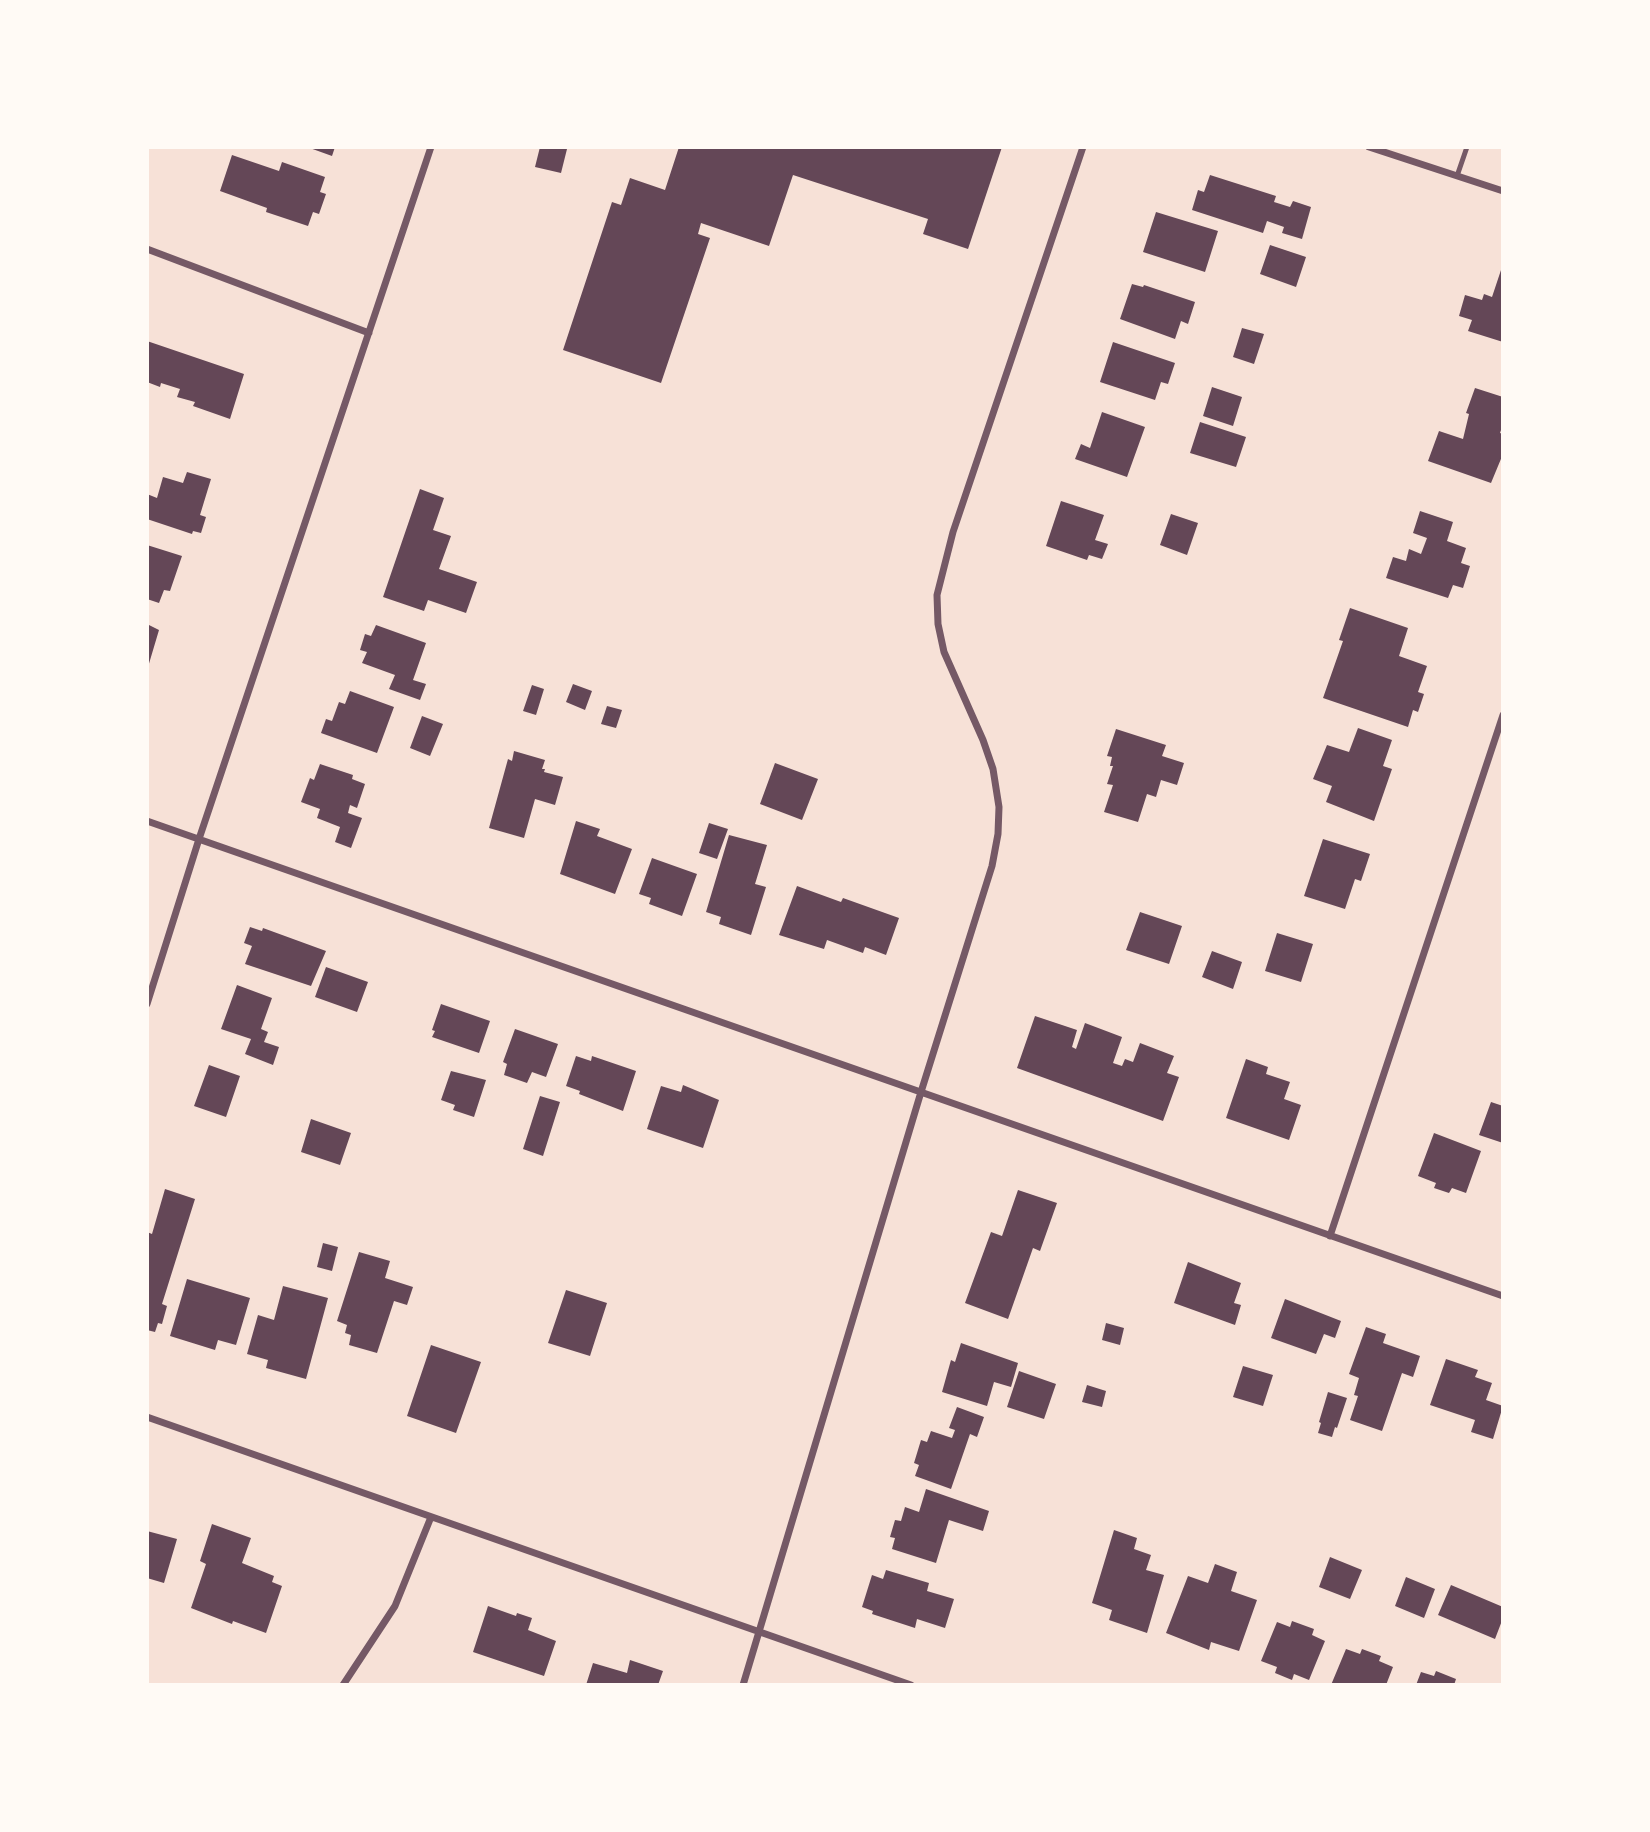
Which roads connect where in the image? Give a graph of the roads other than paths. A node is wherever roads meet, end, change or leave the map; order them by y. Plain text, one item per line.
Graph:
1 (431, 147) edge
2 (1083, 147) edge
3 (1369, 147) edge
4 (1467, 147) edge
5 (1457, 176) junction
6 (1503, 191) edge
7 (147, 249) edge
8 (369, 333) junction
9 (1503, 715) edge
10 (147, 821) edge
11 (199, 839) junction
12 (147, 1004) edge
13 (921, 1093) junction
14 (1330, 1236) junction
15 (1503, 1296) edge
16 (147, 1417) edge
17 (430, 1517) junction
18 (760, 1631) junction
19 (343, 1685) edge
20 (743, 1685) edge
21 (911, 1685) edge

1 - 8 street
2 - 13 street
3 - 5 street
4 - 5 lane
5 - 6 street
7 - 8 street
8 - 11 street
9 - 14 street
10 - 11 street
11 - 12 street
11 - 13 street
13 - 14 street
13 - 18 street
14 - 15 street
16 - 17 street
17 - 18 street
17 - 19 street
18 - 20 street
18 - 21 street

